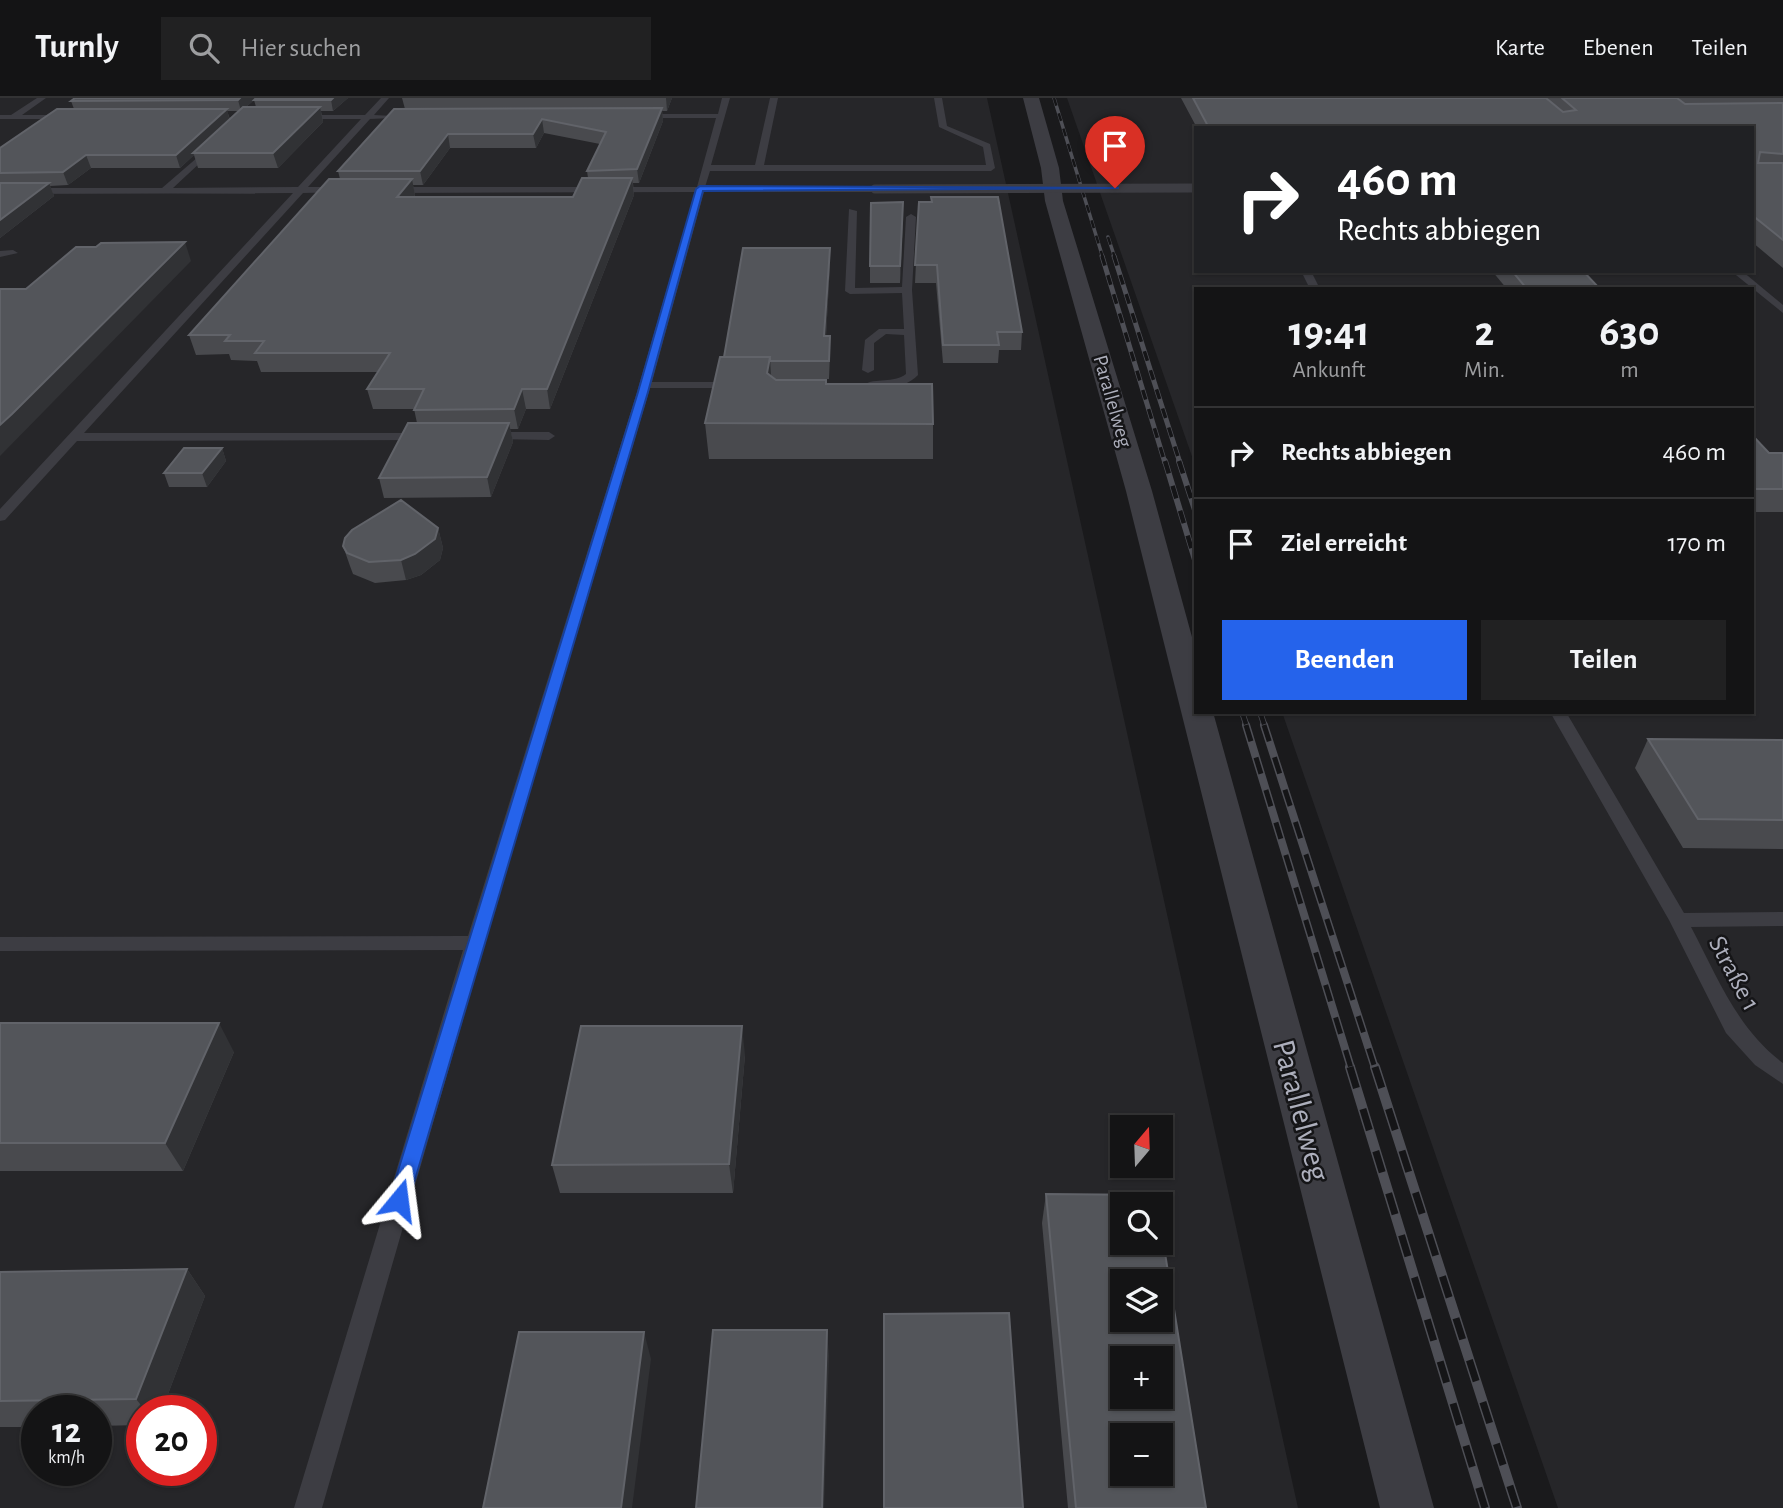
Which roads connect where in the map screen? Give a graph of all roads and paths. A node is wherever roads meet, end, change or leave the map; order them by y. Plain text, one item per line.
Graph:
1 (42, 98) edge
2 (385, 98) edge
3 (726, 98) edge
4 (774, 98) edge
5 (938, 98) edge
6 (1031, 98) edge
7 (636, 116) edge
8 (720, 116) junction
9 (0, 117) edge
10 (13, 117) junction
11 (80, 117) edge
12 (284, 117) edge
13 (367, 117) junction
14 (421, 117) edge
15 (0, 125) edge
16 (223, 135) edge
17 (706, 168) junction
18 (759, 168) junction
19 (1194, 188) edge
20 (700, 189) junction
21 (165, 190) junction
22 (299, 190) junction
23 (355, 190) edge
24 (383, 190) edge
25 (0, 191) edge
26 (852, 211) dead end
27 (911, 217) dead end
28 (13, 253) dead end
29 (0, 254) edge
30 (1738, 273) edge
31 (907, 290) junction
32 (1783, 310) edge
33 (909, 331) junction
34 (868, 370) dead end
35 (908, 380) junction
36 (645, 385) junction
37 (755, 385) edge
38 (861, 385) edge
39 (912, 398) edge
40 (479, 436) edge
41 (549, 436) dead end
42 (74, 437) junction
43 (437, 437) edge
44 (0, 517) edge
45 (1194, 702) edge
46 (1198, 714) edge
47 (1559, 714) edge
48 (1783, 919) edge
49 (1678, 920) junction
50 (475, 943) junction
51 (0, 944) edge
52 (1783, 1075) edge
53 (308, 1508) edge
54 (1407, 1508) edge

1 - 10 lane
2 - 13 lane
3 - 8 lane
4 - 18 lane
5 - 18 lane
6 - 45 street, Parallelweg
7 - 8 lane
8 - 17 lane
9 - 10 lane
10 - 11 lane
10 - 15 lane
12 - 13 lane
13 - 14 lane
13 - 22 lane
16 - 21 lane
17 - 18 lane
17 - 20 lane
19 - 20 lane, bridge
20 - 24 lane
20 - 36 lane
21 - 22 lane
21 - 25 lane
22 - 23 lane
22 - 42 lane
26 - 31 lane
27 - 31 lane
28 - 29 lane
30 - 32 lane
31 - 33 lane
33 - 34 lane
33 - 35 lane
35 - 38 lane
35 - 39 lane
36 - 37 lane
36 - 50 lane
40 - 41 lane
42 - 43 lane
42 - 44 lane
46 - 54 street, Parallelweg
47 - 49 lane, Straße 1
48 - 49 lane
49 - 52 lane, Straße 1
50 - 51 lane
50 - 53 lane

